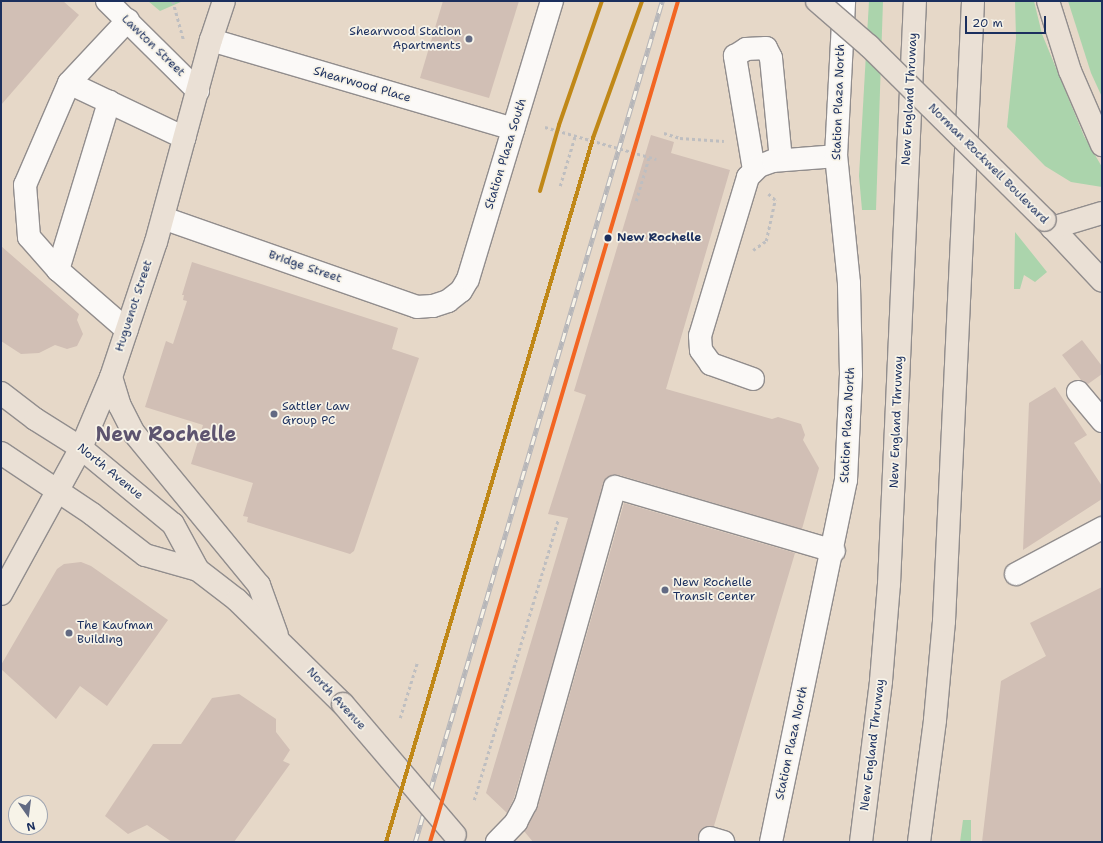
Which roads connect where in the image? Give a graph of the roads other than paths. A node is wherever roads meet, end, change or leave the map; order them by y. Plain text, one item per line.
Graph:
1 (107, 1) edge
2 (224, 1) edge
3 (552, 1) edge
4 (817, 1) edge
5 (844, 1) edge
6 (915, 1) edge
7 (973, 1) edge
8 (1048, 1) edge
9 (128, 20) junction
10 (210, 40) junction
11 (69, 83) junction
12 (198, 91) junction
13 (109, 102) junction
14 (513, 129) junction
15 (185, 138) junction
16 (1102, 145) edge
17 (836, 156) junction
18 (781, 160) junction
19 (754, 170) junction
20 (1098, 215) edge
21 (163, 218) junction
22 (1049, 224) junction
23 (58, 270) junction
24 (1102, 281) edge
25 (448, 301) joint
26 (127, 330) junction
27 (111, 377) junction
28 (753, 379) dead end
29 (1078, 392) dead end
30 (1, 393) edge
31 (1102, 421) edge
32 (81, 448) junction
33 (1, 453) edge
34 (57, 492) junction
35 (1102, 528) edge
36 (834, 550) junction
37 (198, 570) junction
38 (1016, 574) dead end
39 (1, 594) edge
40 (278, 638) junction
41 (458, 838) edge
42 (497, 842) edge
43 (772, 842) edge
44 (860, 842) edge
45 (919, 842) edge

1 - 9 street, Lawton Street
2 - 10 main road, Huguenot Street
3 - 14 street, Station Plaza South
4 - 22 main road, Norman Rockwell Boulevard, bridge
5 - 17 street, Station Plaza North
6 - 44 main road, New England Thruway
7 - 45 main road
8 - 16 main road
9 - 11 street
9 - 12 street, Lawton Street
10 - 12 main road, Huguenot Street
10 - 14 street, Shearwood Place
11 - 13 street
11 - 23 street
12 - 15 main road, Huguenot Street
13 - 15 street
13 - 23 street
14 - 25 street, Station Plaza South
15 - 21 main road, Huguenot Street
17 - 18 street
17 - 36 street, Station Plaza North
18 - 19 street
18 - 19 street
19 - 28 street
20 - 22 main road
21 - 25 street, Bridge Street
21 - 26 main road, Huguenot Street
22 - 24 main road, Norman Rockwell Boulevard
23 - 26 street
26 - 27 main road, Huguenot Street
27 - 32 main road, Huguenot Street
27 - 40 main road
29 - 31 street
30 - 32 main road, North Avenue
32 - 34 main road, Huguenot Street
32 - 37 main road, North Avenue
33 - 34 main road, North Avenue
34 - 37 main road, North Avenue
34 - 39 main road, Huguenot Street
35 - 38 street
36 - 42 street
36 - 43 street, Station Plaza North
37 - 40 main road, North Avenue
40 - 41 main road, North Avenue, bridge

